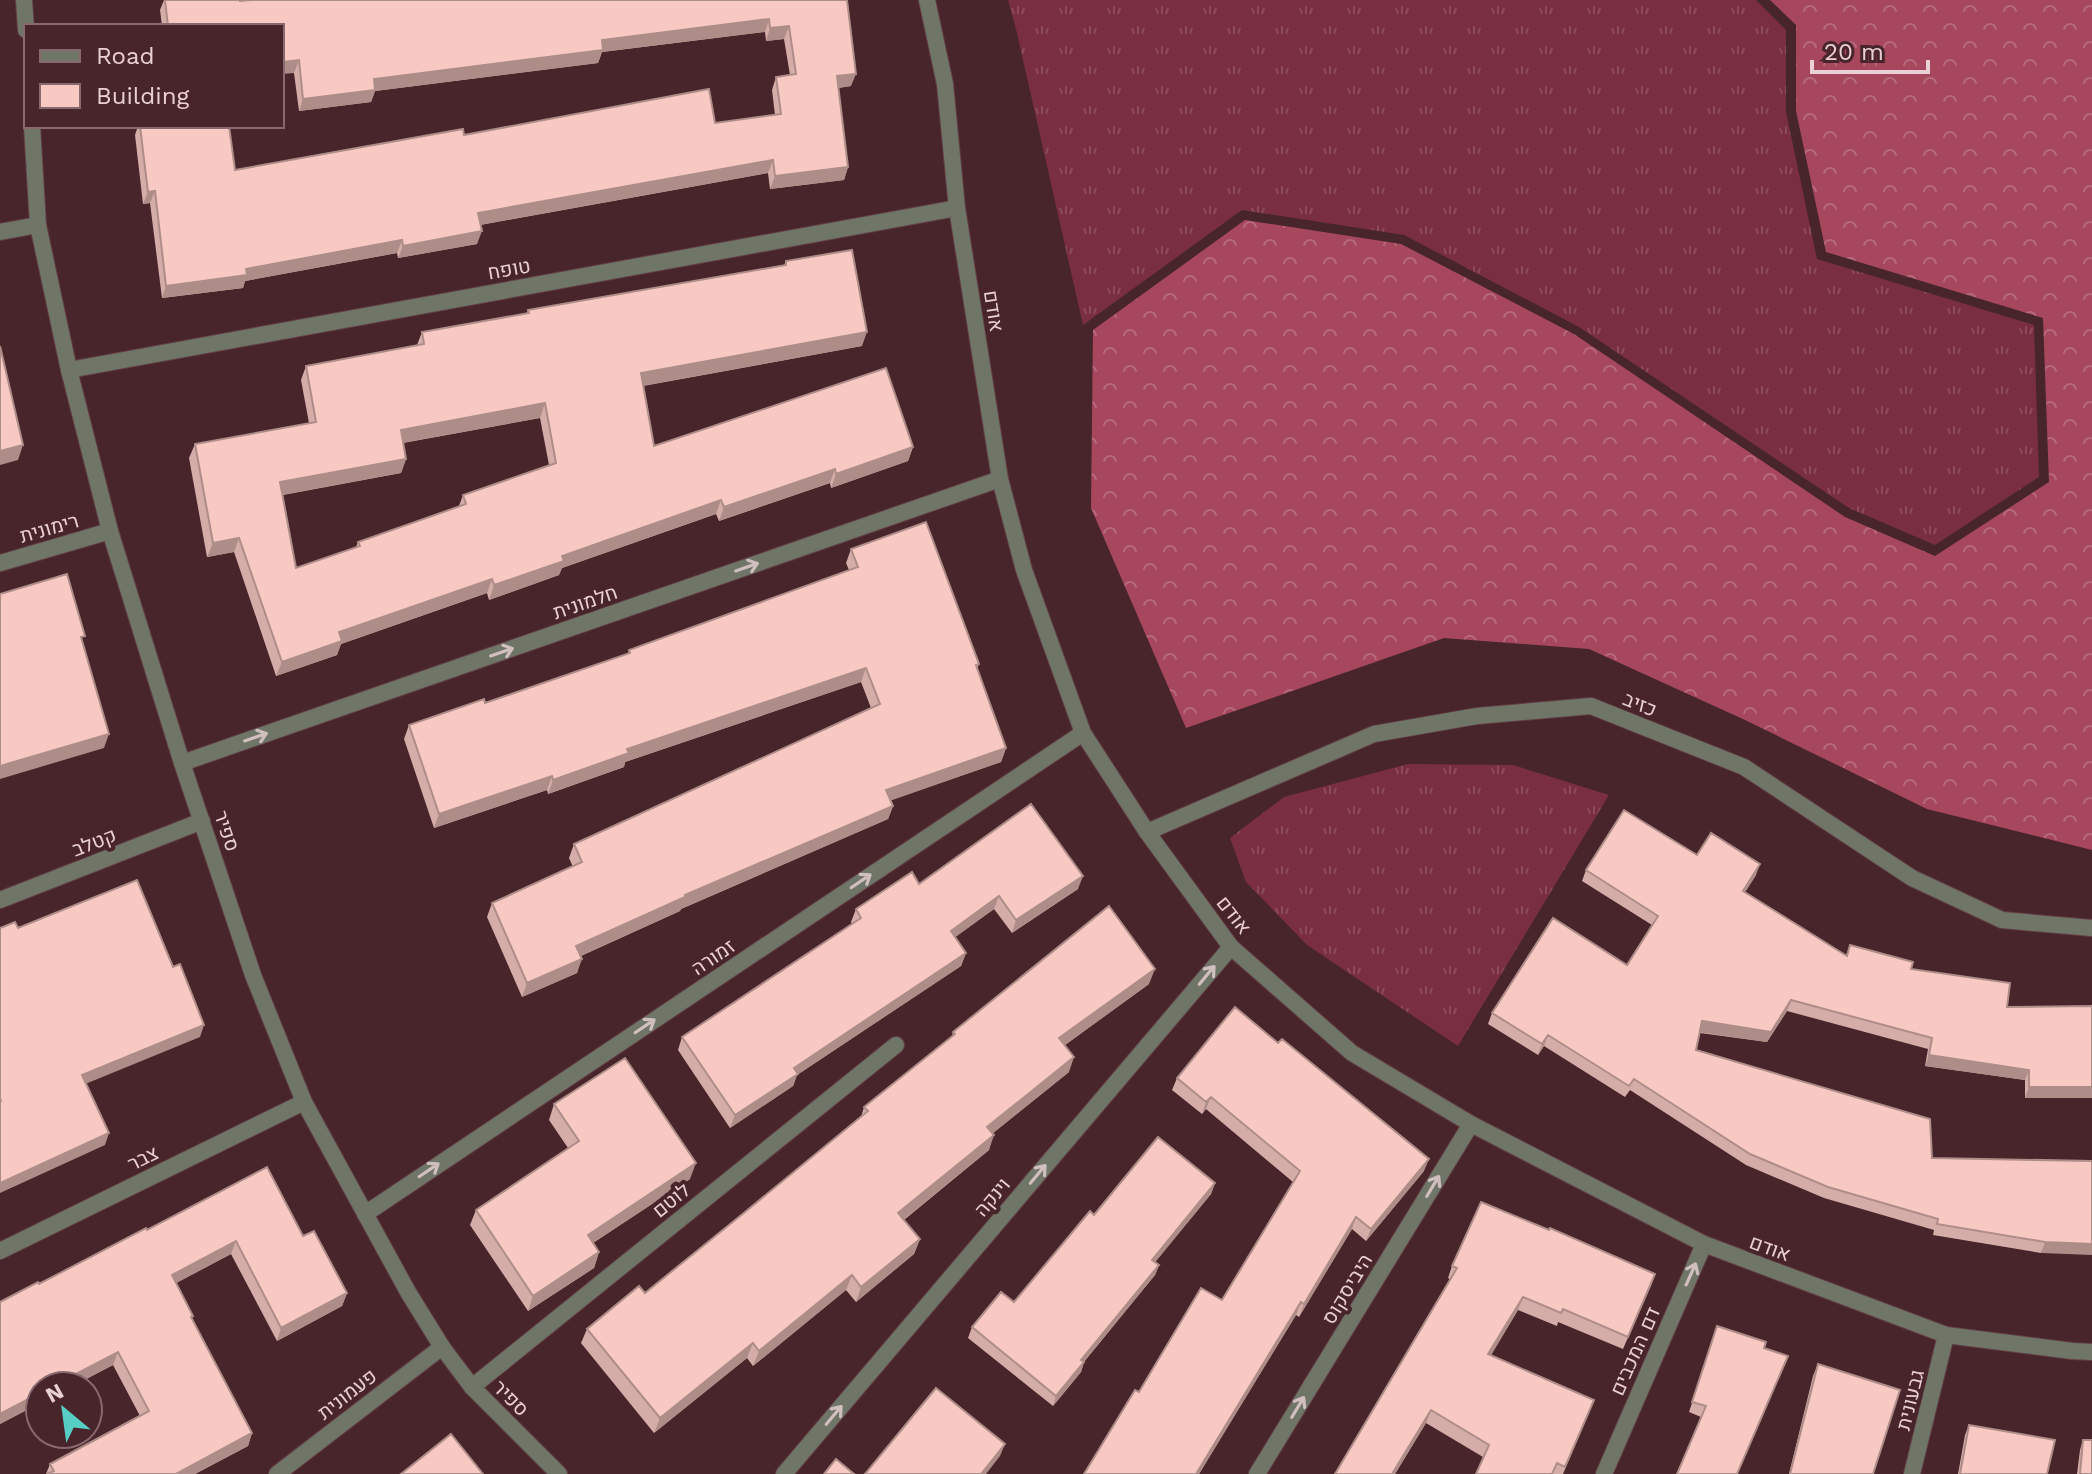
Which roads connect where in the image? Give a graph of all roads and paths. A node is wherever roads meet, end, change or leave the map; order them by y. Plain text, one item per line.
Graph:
1 (24, 0) edge
2 (927, 0) edge
3 (26, 24) edge
4 (32, 128) edge
5 (957, 208) junction
6 (38, 225) junction
7 (0, 232) edge
8 (69, 370) junction
9 (1000, 479) junction
10 (110, 531) junction
11 (0, 563) edge
12 (1083, 733) junction
13 (182, 763) junction
14 (202, 821) junction
15 (1147, 832) junction
16 (0, 900) edge
17 (2092, 928) edge
18 (1231, 947) junction
19 (896, 1045) dead end
20 (304, 1102) junction
21 (1471, 1124) junction
22 (365, 1214) junction
23 (1704, 1244) junction
24 (0, 1251) edge
25 (1946, 1335) junction
26 (442, 1347) junction
27 (2092, 1352) edge
28 (472, 1387) junction
29 (277, 1474) edge
30 (559, 1474) edge
31 (784, 1474) edge
32 (1257, 1474) edge
33 (1604, 1474) edge
34 (1912, 1474) edge

1 - 3 street
2 - 5 street, אודם
4 - 6 street, ספיר
5 - 8 street, טופח
5 - 9 street, אודם
6 - 7 street
6 - 8 street, ספיר
8 - 10 street, ספיר
9 - 12 street, אודם
13 -> 9 street, חלמונית
10 - 11 street, רימונית
10 - 13 street, ספיר
12 - 15 street, אודם
22 -> 12 street, זמורה
13 - 14 street, ספיר
14 - 16 street, קטלב
14 - 20 street, ספיר
15 - 17 street, כזיב
15 - 18 street, אודם
18 - 21 street, אודם
31 -> 18 street, וינקה
19 - 28 street, לוטם
20 - 22 street, ספיר
20 - 24 street, צבר
21 - 23 street, אודם
32 -> 21 street, היביסקוס
22 - 26 street, ספיר
23 - 25 street, אודם
33 -> 23 street, דם המכבים
25 - 27 street, אודם
25 - 34 street, גבעונית
26 - 28 street, ספיר
26 - 29 street, פעמונית
28 - 30 street, ספיר

